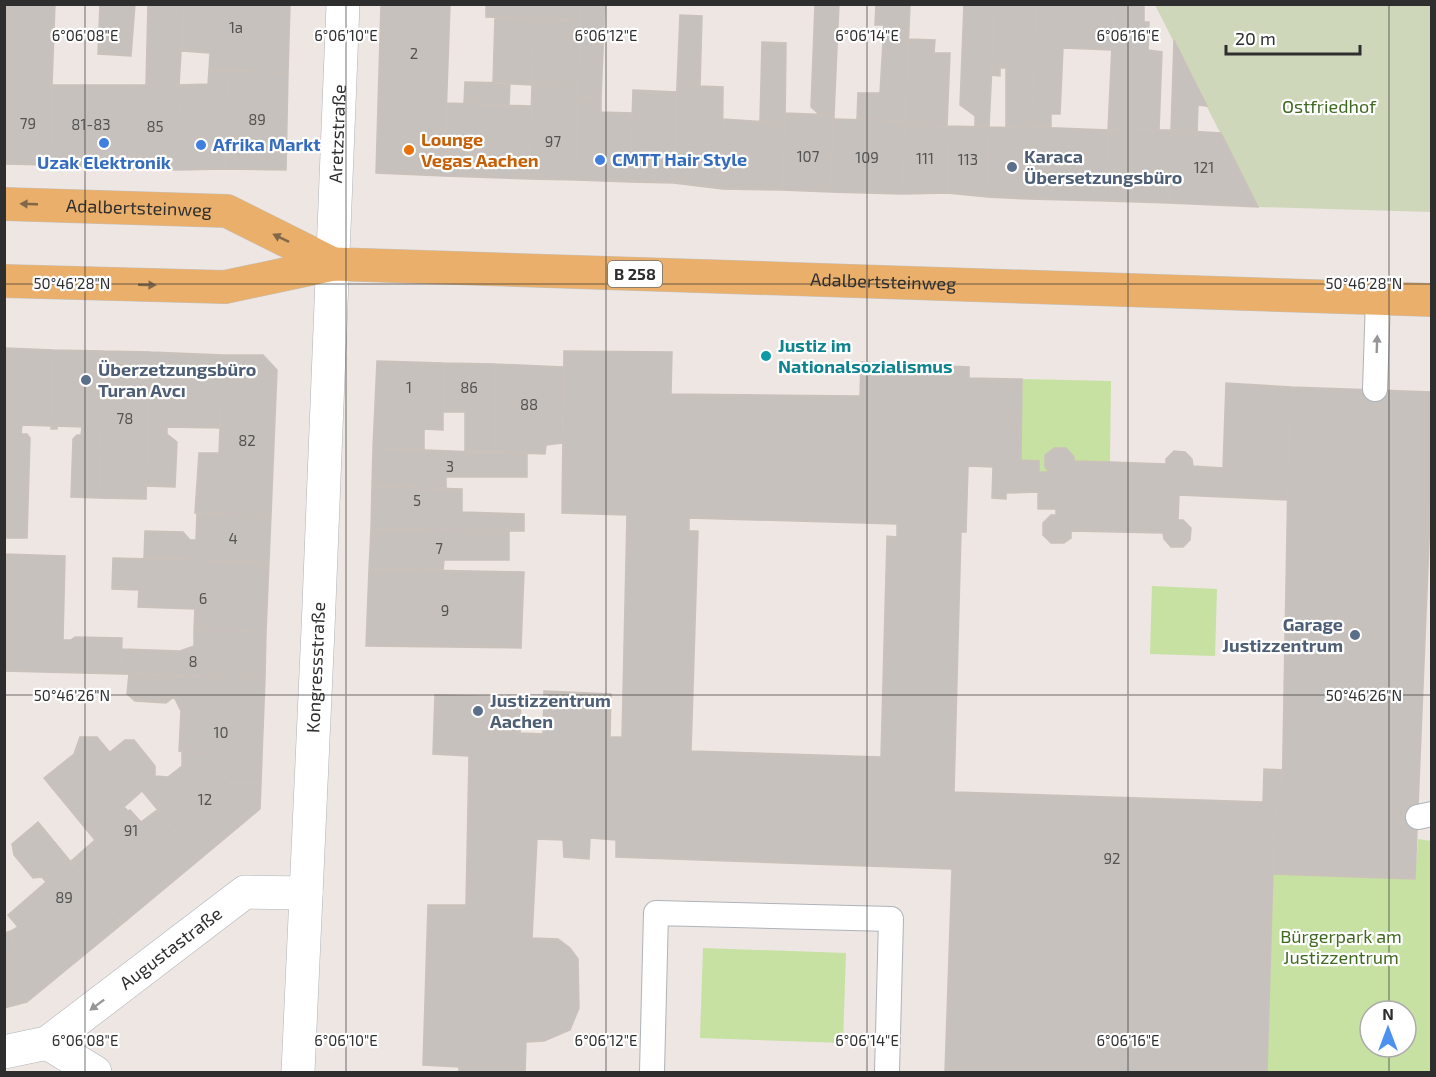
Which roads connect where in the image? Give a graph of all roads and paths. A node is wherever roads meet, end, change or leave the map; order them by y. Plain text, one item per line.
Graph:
1 (343, 4) edge
2 (4, 204) edge
3 (333, 264) junction
4 (4, 280) edge
5 (1378, 299) junction
6 (1431, 300) edge
7 (1375, 390) dead end
8 (306, 893) junction
9 (47, 1043) junction
10 (4, 1052) edge
11 (96, 1072) edge
12 (298, 1072) edge
13 (652, 1072) edge
14 (887, 1072) edge

1 - 3 street, Aretzstraße
3 -> 2 main road, Adalbertsteinweg / B 258
4 -> 3 main road, Adalbertsteinweg / B 258
3 - 5 main road, Adalbertsteinweg / B 258
3 - 8 street, Kongressstraße
5 - 6 main road, Adalbertsteinweg / B 258
7 -> 5 lane
8 -> 9 street, Augustastraße
8 - 12 street, Kongressstraße
9 - 10 street, Augustastraße
9 - 11 street
13 - 14 lane

